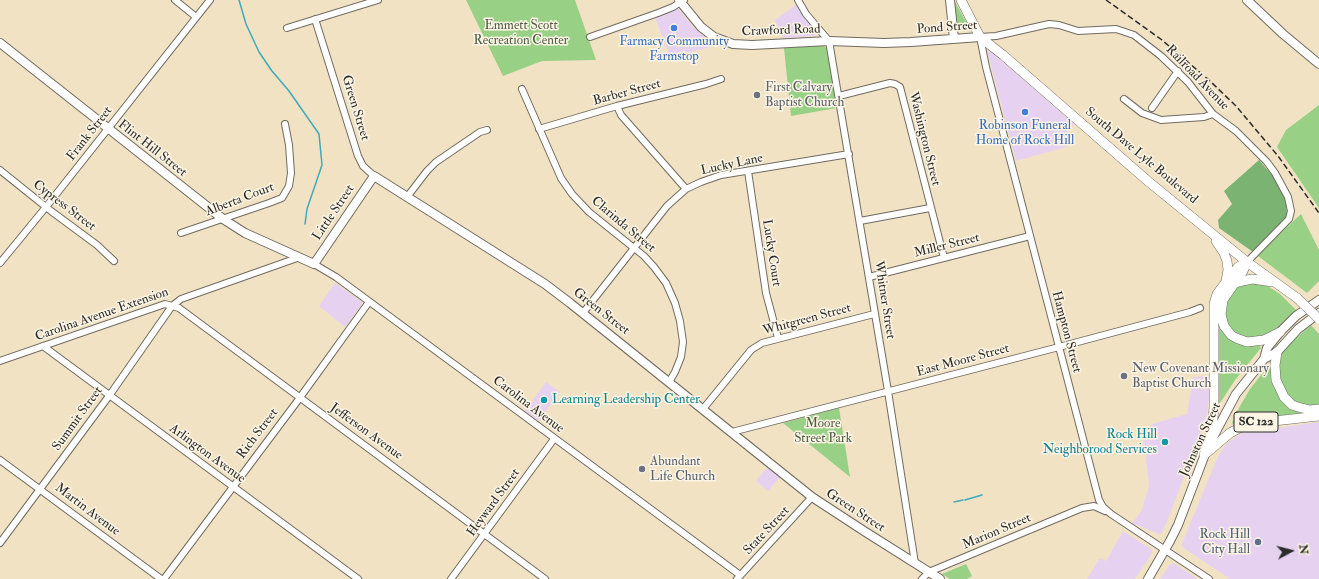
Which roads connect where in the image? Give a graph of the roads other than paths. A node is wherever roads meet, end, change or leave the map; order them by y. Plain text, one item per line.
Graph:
1 (175, 0) edge
2 (210, 0) edge
3 (378, 0) edge
4 (798, 0) edge
5 (950, 0) edge
6 (961, 0) edge
7 (1247, 0) edge
8 (681, 1) edge
9 (196, 17) junction
10 (315, 20) junction
11 (1065, 27) joint
12 (287, 28) dead end
13 (590, 37) dead end
14 (980, 37) junction
15 (954, 39) junction
16 (829, 41) junction
17 (0, 43) edge
18 (1319, 64) edge
19 (1178, 71) junction
20 (721, 79) dead end
21 (522, 90) dead end
22 (839, 96) junction
23 (1124, 99) dead end
24 (617, 106) junction
25 (1152, 108) dead end
26 (1213, 114) junction
27 (284, 124) dead end
28 (108, 129) junction
29 (539, 129) junction
30 (487, 130) dead end
31 (849, 154) junction
32 (0, 170) edge
33 (748, 171) junction
34 (374, 176) junction
35 (686, 189) junction
36 (407, 197) junction
37 (46, 207) junction
38 (930, 208) junction
39 (223, 219) junction
40 (860, 221) junction
41 (1210, 232) junction
42 (181, 233) dead end
43 (1030, 236) junction
44 (634, 247) junction
45 (300, 257) junction
46 (944, 258) junction
47 (114, 261) dead end
48 (1247, 262) junction
49 (0, 263) edge
50 (314, 264) junction
51 (869, 277) junction
52 (1277, 283) junction
53 (1229, 284) junction
54 (1319, 300) edge
55 (369, 302) junction
56 (172, 306) junction
57 (1200, 308) dead end
58 (583, 313) junction
59 (1319, 313) edge
60 (874, 314) junction
61 (1319, 319) edge
62 (1280, 332) junction
63 (778, 338) junction
64 (43, 346) junction
65 (1059, 347) junction
66 (1277, 352) junction
67 (1264, 358) junction
68 (0, 361) edge
69 (669, 382) junction
70 (888, 392) junction
71 (109, 396) junction
72 (300, 397) junction
73 (702, 409) junction
74 (1319, 409) edge
75 (1319, 416) edge
76 (732, 432) junction
77 (554, 439) junction
78 (1204, 455) junction
79 (0, 460) edge
80 (233, 486) junction
81 (40, 489) junction
82 (1097, 494) junction
83 (812, 497) junction
84 (1082, 508) junction
85 (1107, 512) junction
86 (484, 534) junction
87 (0, 543) edge
88 (1165, 550) junction
89 (915, 563) junction
90 (929, 572) junction
91 (739, 577) edge
92 (161, 579) edge
93 (164, 579) edge
94 (358, 579) edge
95 (452, 579) edge
96 (545, 579) edge
97 (922, 579) edge
98 (940, 579) edge
99 (1148, 579) edge
100 (1209, 579) edge

1 - 9 street
2 - 9 street, Frank Street
3 - 10 street
4 - 16 street
5 - 15 street
6 - 14 main road, South Dave Lyle Boulevard
7 - 18 street
8 - 13 street
8 - 16 street, Crawford Road
9 - 28 street, Frank Street
10 - 12 street
10 - 34 street, Green Street
11 - 14 street, Pond Street
11 - 19 street, Railroad Avenue
14 - 15 street, Pond Street
14 - 41 main road, South Dave Lyle Boulevard
14 - 43 street, Hampton Street
15 - 16 street, Pond Street
16 - 22 street, Whitner Street
17 - 28 street, Flint Hill Street
19 - 25 street
19 - 26 street, Railroad Avenue
20 - 24 street, Barber Street
21 - 29 street, Clarinda Street
22 - 31 street, Whitner Street
22 - 38 street, Washington Street
23 - 26 street
24 - 29 street, Barber Street
24 - 35 street
26 - 48 street, Railroad Avenue
27 - 39 street, Alberta Court
28 - 37 street, Frank Street
28 - 39 street, Flint Hill Street
29 - 44 street, Clarinda Street
30 - 36 street
31 - 33 street, Lucky Lane
31 - 40 street, Whitner Street
32 - 37 street, Cypress Street
33 - 35 street, Lucky Lane
33 - 63 street, Lucky Court
34 - 36 street, Green Street
34 - 50 street, Little Street
35 - 44 street, Lucky Lane
36 - 58 street, Green Street
37 - 47 street, Cypress Street
37 - 49 street, Frank Street
38 - 40 street
38 - 46 street, Washington Street
39 - 42 street, Alberta Court
39 - 45 street, Flint Hill Street
40 - 51 street, Whitner Street
41 - 48 main road, South Dave Lyle Boulevard
41 - 53 main road
43 - 46 street, Miller Street
43 - 65 street, Hampton Street
44 - 58 street, Lucky Lane
44 - 69 street, Clarinda Street
45 - 50 street, Carolina Avenue
45 - 56 street, Carolina Avenue Extension
46 - 51 street, Miller Street
48 - 52 main road, South Dave Lyle Boulevard
48 - 53 main road
50 - 55 street, Carolina Avenue
51 - 60 street, Whitner Street
52 - 53 main road
52 - 61 main road, South Dave Lyle Boulevard, bridge
53 - 62 main road
53 - 78 main road
54 - 62 street
55 - 72 street, Rich Street
55 - 77 street, Carolina Avenue
56 - 64 street, Carolina Avenue Extension
56 - 71 street, Summit Street
56 - 72 street, Jefferson Avenue
57 - 65 street, East Moore Street
58 - 69 street, Green Street
59 - 66 street, Johnston Street
60 - 63 street, Whitgreen Street
60 - 70 street, Whitner Street
62 - 67 street
63 - 73 street, Whitgreen Street
64 - 68 street, Carolina Avenue Extension
64 - 71 street, Arlington Avenue
65 - 70 street, East Moore Street
65 - 82 street, Hampton Street
66 - 67 street, Johnston Street
66 - 74 main road
67 - 78 street, Johnston Street
69 - 73 street, Green Street
70 - 76 street, East Moore Street
70 - 89 street, Whitner Street
71 - 80 street, Arlington Avenue
71 - 81 street, Summit Street
72 - 80 street, Rich Street
72 - 86 street, Jefferson Avenue
73 - 76 street, Green Street
75 - 78 main road, SC 122
76 - 83 street, Green Street
77 - 86 street, Heyward Street
77 - 91 street, Carolina Avenue
78 - 88 street, Johnston Street
79 - 81 street, Martin Avenue
80 - 93 street, Rich Street
80 - 94 street, Arlington Avenue
81 - 87 street, Summit Street
81 - 92 street, Martin Avenue
82 - 84 street, Marion Street
82 - 85 street, Hampton Street
83 - 89 street, Green Street
83 - 91 street, State Street
84 - 85 street, Marion Street
84 - 90 street, Marion Street
85 - 88 street, Hampton Street
86 - 95 street, Heyward Street
86 - 96 street, Jefferson Avenue
88 - 99 street, Johnston Street
88 - 100 street, Hampton Street
89 - 90 street, Green Street
90 - 97 street, Marion Street
90 - 98 street, Green Street

